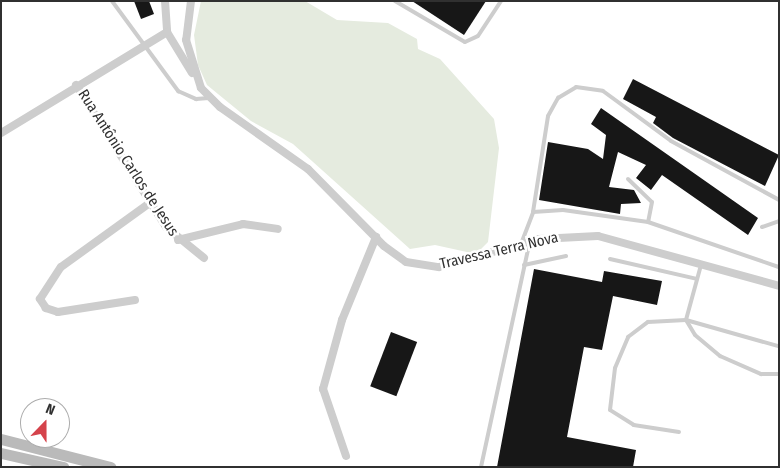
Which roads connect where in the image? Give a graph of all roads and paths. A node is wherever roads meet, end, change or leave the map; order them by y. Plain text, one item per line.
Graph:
1 (112, 1) edge
2 (165, 1) edge
3 (191, 1) edge
4 (395, 1) edge
5 (501, 1) edge
6 (167, 32) junction
7 (144, 45) junction
8 (195, 76) junction
9 (76, 86) junction
10 (209, 98) junction
11 (1, 133) edge
12 (628, 180) dead end
13 (779, 200) edge
14 (151, 202) junction
15 (533, 212) junction
16 (779, 220) edge
17 (648, 222) junction
18 (762, 227) dead end
19 (278, 229) dead end
20 (376, 237) junction
21 (178, 240) junction
22 (530, 241) junction
23 (521, 244) junction
24 (566, 256) dead end
25 (204, 258) dead end
26 (610, 259) dead end
27 (701, 263) junction
28 (524, 265) junction
29 (779, 267) edge
30 (697, 279) junction
31 (779, 286) edge
32 (135, 300) dead end
33 (686, 320) junction
34 (778, 346) edge
35 (779, 374) edge
36 (679, 432) dead end
37 (1, 439) edge
38 (1, 452) edge
39 (346, 456) dead end
40 (63, 467) edge
41 (110, 467) edge
42 (481, 467) edge

1 - 7 lane
2 - 6 street
3 - 8 street
4 - 5 lane
6 - 7 street
6 - 8 street, Travessa Terra Nova
7 - 9 street
7 - 10 lane
8 - 10 street, Travessa Terra Nova
9 - 11 street
9 - 14 street, Rua Antônio Carlos de Jesus
10 - 20 street, Travessa Terra Nova
12 - 17 lane
13 - 15 lane
14 - 21 street, Rua Antônio Carlos de Jesus
14 - 32 street
15 - 17 lane
15 - 23 lane
16 - 18 lane
17 - 29 lane
19 - 21 street
20 - 23 street, Travessa Terra Nova
20 - 39 street
21 - 25 street, Rua Antônio Carlos de Jesus
22 - 23 street, Travessa Terra Nova
22 - 27 street, Travessa Terra Nova
22 - 28 lane
24 - 28 lane
26 - 30 lane
27 - 30 lane
27 - 31 street, Travessa Terra Nova
28 - 42 lane
30 - 33 lane
33 - 34 lane
33 - 35 lane
33 - 36 lane
37 - 41 main road
38 - 40 main road

